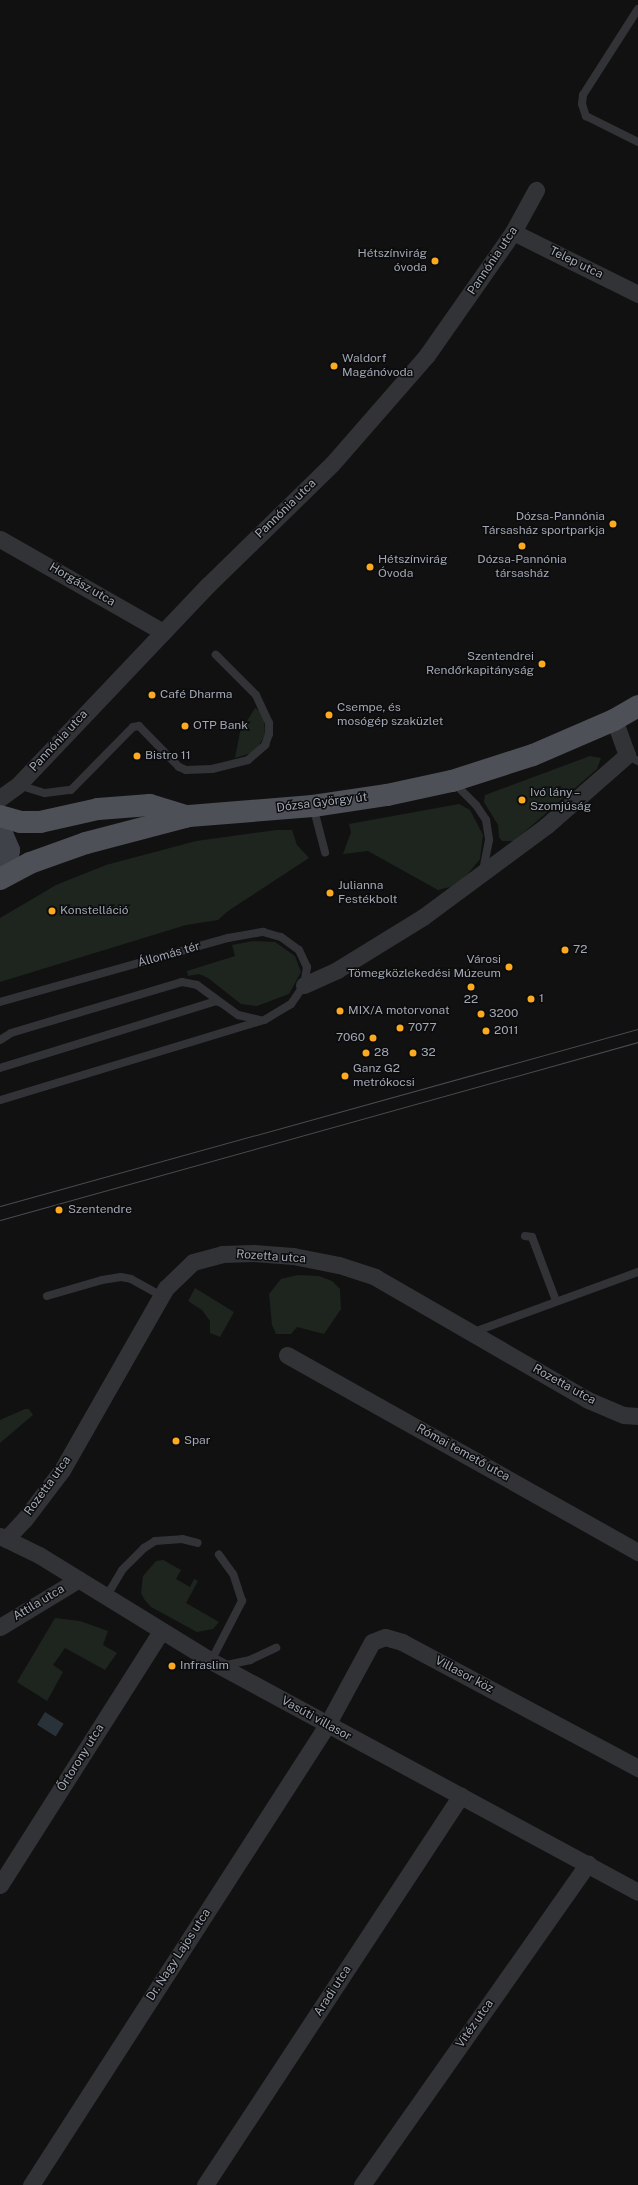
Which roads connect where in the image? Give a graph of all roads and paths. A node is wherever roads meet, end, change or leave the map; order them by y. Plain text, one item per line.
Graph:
1 (638, 9) edge
2 (638, 142) edge
3 (536, 190) dead end
4 (514, 232) junction
5 (638, 294) edge
6 (0, 539) edge
7 (163, 632) junction
8 (216, 655) dead end
9 (638, 706) edge
10 (614, 720) junction
11 (633, 758) edge
12 (452, 781) junction
13 (18, 785) junction
14 (0, 798) edge
15 (313, 806) junction
16 (0, 816) edge
17 (189, 816) junction
18 (0, 829) edge
19 (325, 852) dead end
20 (0, 871) edge
21 (482, 871) junction
22 (0, 879) edge
23 (304, 985) junction
24 (0, 1002) edge
25 (223, 1004) junction
26 (264, 1020) junction
27 (0, 1040) edge
28 (0, 1068) edge
29 (0, 1100) edge
30 (525, 1236) dead end
31 (638, 1272) edge
32 (160, 1295) junction
33 (47, 1296) dead end
34 (556, 1301) junction
35 (474, 1332) junction
36 (287, 1355) dead end
37 (631, 1415) edge
38 (3, 1537) edge
39 (198, 1544) dead end
40 (638, 1552) edge
41 (219, 1555) dead end
42 (79, 1580) junction
43 (106, 1596) junction
44 (0, 1627) edge
45 (161, 1631) junction
46 (276, 1648) dead end
47 (216, 1664) junction
48 (327, 1725) junction
49 (638, 1768) edge
50 (461, 1796) junction
51 (588, 1864) junction
52 (0, 1885) edge
53 (638, 1892) edge
54 (31, 2185) edge
55 (205, 2185) edge
56 (362, 2185) edge

1 - 2 lane
3 - 4 street, Pannónia utca
4 - 5 street, Telep utca
4 - 7 street, Pannónia utca
6 - 7 street, Horgász utca
7 - 13 street, Pannónia utca
8 - 13 lane
9 - 10 main road, Dózsa György út
10 - 11 street
10 - 12 main road, Dózsa György út
11 - 21 street
12 - 15 main road, Dózsa György út
12 - 21 lane
13 - 14 street, Pannónia utca
15 - 17 main road, Dózsa György út
15 - 19 lane
16 - 17 main road
17 - 22 main road, Dózsa György út
18 - 20 street
21 - 23 street
23 - 24 lane, Állomás tér
23 - 26 lane
25 - 26 lane
25 - 27 lane
25 - 28 lane
26 - 29 lane
30 - 34 lane
31 - 34 lane
32 - 33 lane
32 - 35 street, Rozetta utca
32 - 38 street, Rozetta utca
34 - 35 lane
35 - 37 street, Rozetta utca
36 - 40 street, Római temető utca
38 - 42 street, Vasúti villasor
39 - 43 lane
41 - 47 lane
42 - 43 street, Vasúti villasor
42 - 44 street, Attila utca
43 - 45 street, Vasúti villasor
45 - 47 street, Vasúti villasor
45 - 52 street, Őrtorony utca
46 - 47 lane
47 - 48 street, Vasúti villasor
48 - 49 street, Villasor köz
48 - 50 street, Vasúti villasor
48 - 54 street, Dr. Nagy Lajos utca
50 - 51 street, Vasúti villasor
50 - 55 street, Aradi utca
51 - 53 street, Vasúti villasor
51 - 56 street, Vitéz utca

